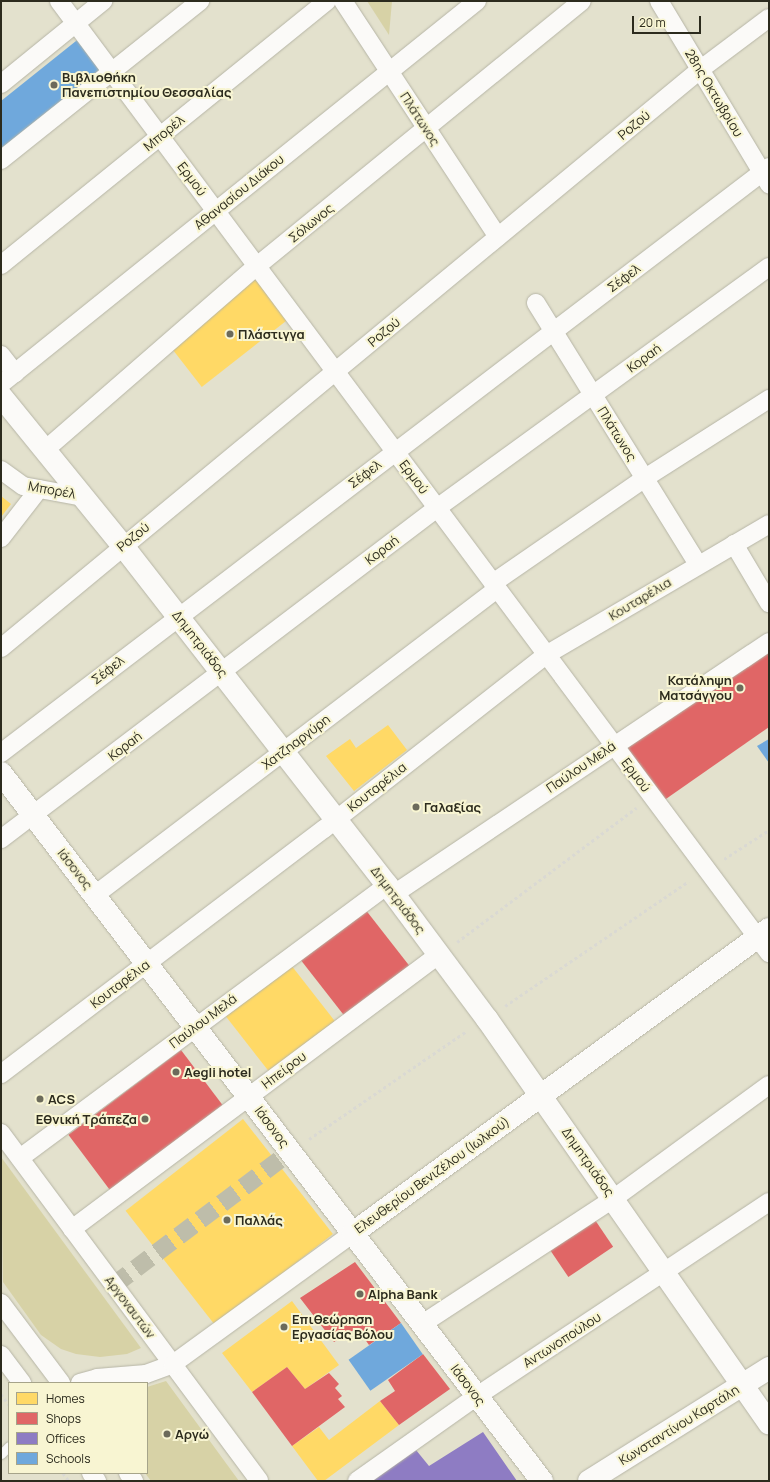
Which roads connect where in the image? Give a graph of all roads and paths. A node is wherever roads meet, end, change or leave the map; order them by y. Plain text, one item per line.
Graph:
1 (59, 1) edge
2 (103, 1) edge
3 (200, 1) edge
4 (327, 1) edge
5 (343, 1) edge
6 (477, 1) edge
7 (582, 1) edge
8 (659, 1) edge
9 (769, 18) edge
10 (76, 23) junction
11 (701, 69) junction
12 (111, 70) junction
13 (389, 72) junction
14 (1, 84) edge
15 (426, 128) junction
16 (160, 136) junction
17 (1, 160) edge
18 (767, 174) edge
19 (215, 211) junction
20 (498, 238) junction
21 (1, 265) edge
22 (257, 266) junction
23 (769, 267) edge
24 (536, 303) dead end
25 (553, 332) junction
26 (1, 355) edge
27 (336, 372) junction
28 (15, 373) junction
29 (1, 384) edge
30 (593, 395) junction
31 (1, 396) edge
32 (769, 399) edge
33 (45, 450) junction
34 (395, 451) junction
35 (1, 470) edge
36 (645, 478) junction
37 (39, 489) junction
38 (83, 497) junction
39 (437, 508) junction
40 (769, 524) edge
41 (1, 538) edge
42 (734, 544) junction
43 (123, 546) junction
44 (698, 564) junction
45 (495, 586) junction
46 (769, 603) edge
47 (178, 616) junction
48 (769, 642) edge
49 (1, 648) edge
50 (546, 655) junction
51 (222, 673) junction
52 (614, 745) junction
53 (284, 751) junction
54 (1, 753) edge
55 (1, 773) edge
56 (652, 796) junction
57 (33, 815) junction
58 (337, 818) junction
59 (769, 830) edge
60 (1, 839) edge
61 (707, 870) junction
62 (390, 889) junction
63 (95, 895) junction
64 (765, 940) edge
65 (439, 954) junction
66 (147, 963) junction
67 (487, 1018) junction
68 (196, 1027) junction
69 (1, 1074) edge
70 (769, 1085) edge
71 (541, 1095) junction
72 (249, 1097) junction
73 (1, 1133) edge
74 (291, 1152) junction
75 (20, 1158) junction
76 (613, 1199) junction
77 (769, 1202) edge
78 (72, 1229) junction
79 (353, 1233) junction
80 (664, 1272) junction
81 (1, 1303) edge
82 (422, 1324) junction
83 (1, 1355) edge
84 (173, 1364) junction
85 (769, 1368) edge
86 (21, 1382) edge
87 (60, 1382) edge
88 (83, 1382) edge
89 (743, 1385) junction
90 (1, 1394) edge
91 (477, 1396) junction
92 (8, 1404) edge
93 (769, 1423) edge
94 (259, 1481) edge
95 (356, 1481) edge
96 (542, 1481) edge
97 (588, 1481) edge

1 - 10 street, Ερμού
2 - 10 street
3 - 12 street
4 - 16 street, Μπορέλ
5 - 13 street, Πλάτωνος
6 - 13 street, Αθανασίου Διάκου
7 - 15 street, Σόλωνος
8 - 11 street, 28ης Οκτωβρίου
9 - 11 street, Ροζού
10 - 12 street, Ερμού
10 - 14 street
11 - 18 street, 28ης Οκτωβρίου
11 - 20 street, Ροζού
12 - 16 street, Ερμού
12 - 17 street
13 - 15 street, Πλάτωνος
13 - 19 street, Αθανασίου Διάκου
15 - 20 street, Πλάτωνος
15 - 22 street, Σόλωνος
16 - 19 street, Ερμού
16 - 21 street, Μπορέλ
18 - 25 street, Σέφελ
19 - 22 street, Ερμού
19 - 28 street, Αθανασίου Διάκου
20 - 27 street, Ροζού
22 - 27 street, Ερμού
22 - 33 street, Σόλωνος
23 - 30 street, Κοραή
24 - 25 street, Πλάτωνος
25 - 30 street, Πλάτωνος
25 - 34 street, Σέφελ
26 - 28 street
27 - 34 street, Ερμού
27 - 43 street, Ροζού
28 - 29 street, Αθανασίου Διάκου
30 - 36 street, Πλάτωνος
30 - 39 street, Κοραή
31 - 33 main road, Δημητριάδος
32 - 36 street, Χατζηαργύρη
33 - 38 main road, Δημητριάδος
34 - 39 street, Ερμού
34 - 47 street, Σέφελ
35 - 37 street, Μπορέλ
36 - 44 street, Πλάτωνος
36 - 45 street, Χατζηαργύρη
37 - 38 street, Μπορέλ
37 - 41 street
38 - 43 main road, Δημητριάδος
39 - 45 street, Ερμού
39 - 51 street, Κοραή
40 - 42 street, Κουταρέλια
42 - 44 street, Κουταρέλια
42 - 46 street
43 - 47 main road, Δημητριάδος
43 - 49 street, Ροζού
44 - 50 street, Κουταρέλια
45 - 50 street, Ερμού
45 - 53 street, Χατζηαργύρη
47 - 51 main road, Δημητριάδος
47 - 54 street, Σέφελ
48 - 52 street, Παύλου Μελά
50 - 52 street, Ερμού
50 - 58 street, Κουταρέλια
51 - 53 main road, Δημητριάδος
51 - 57 street, Κοραή
52 - 56 street, Ερμού
52 - 62 street, Παύλου Μελά
53 - 58 main road, Δημητριάδος
53 - 63 street, Χατζηαργύρη
55 - 57 main road, Ιάσονος
56 - 61 street, Ερμού
56 - 65 path
57 - 60 street, Κοραή
57 - 63 main road, Ιάσονος
58 - 62 main road, Δημητριάδος
58 - 66 street, Κουταρέλια
59 - 61 path
61 - 64 street, Ερμού
61 - 67 path
62 - 65 main road, Δημητριάδος
62 - 68 street, Παύλου Μελά
63 - 66 main road, Ιάσονος
64 - 71 main road, Ελευθερίου Βενιζέλου (Ιωλκού)
65 - 67 main road, Δημητριάδος
65 - 72 street, Ηπείρου
66 - 68 main road, Ιάσονος
66 - 69 street, Κουταρέλια
67 - 71 main road, Δημητριάδος
67 - 74 path
68 - 72 main road, Ιάσονος
68 - 75 street, Παύλου Μελά
70 - 76 street
71 - 76 main road, Δημητριάδος
71 - 79 main road, Ελευθερίου Βενιζέλου (Ιωλκού)
72 - 74 main road, Ιάσονος
72 - 78 street, Ηπείρου
73 - 75 street, Αργοναυτών
74 - 79 main road, Ιάσονος
75 - 78 street, Αργοναυτών
76 - 80 main road, Δημητριάδος
76 - 82 street
77 - 80 street, Αντωνοπούλου
78 - 84 street, Αργοναυτών
79 - 82 main road, Ιάσονος
79 - 84 street, Ελευθερίου Βενιζέλου (Ιωλκού)
80 - 89 main road, Δημητριάδος
80 - 91 street, Αντωνοπούλου
81 - 87 street
82 - 91 main road, Ιάσονος
83 - 86 street
84 - 88 street, Ελευθερίου Βενιζέλου (Ιωλκού)
84 - 94 street, Αργοναυτών
85 - 89 main road, Κωνσταντίνου Καρτάλη
89 - 93 main road, Δημητριάδος
89 - 97 main road, Κωνσταντίνου Καρτάλη
90 - 92 path
91 - 95 street, Αντωνοπούλου
91 - 96 main road, Ιάσονος

